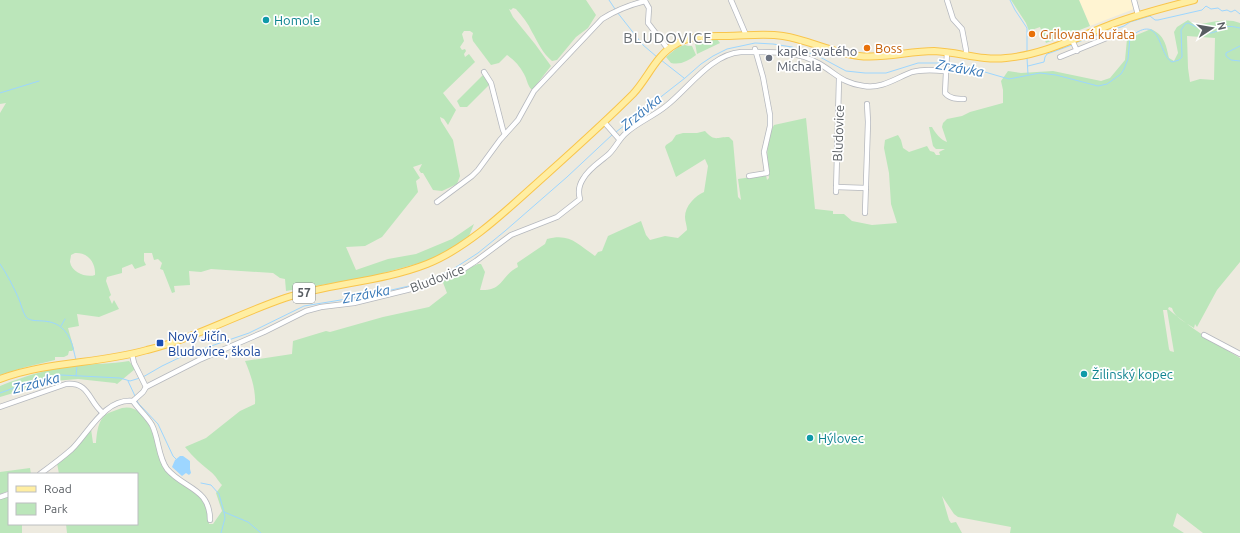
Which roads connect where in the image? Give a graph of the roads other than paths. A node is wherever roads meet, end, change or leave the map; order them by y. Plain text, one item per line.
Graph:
1 (645, 0) edge
2 (731, 0) edge
3 (946, 0) edge
4 (1134, 0) edge
5 (1194, 0) edge
6 (1138, 15) junction
7 (1119, 33) dead end
8 (746, 35) junction
9 (1074, 42) junction
10 (668, 49) junction
11 (755, 51) junction
12 (1077, 51) junction
13 (946, 55) junction
14 (966, 55) junction
15 (1060, 57) dead end
16 (946, 69) junction
17 (484, 72) dead end
18 (839, 79) junction
19 (964, 99) dead end
20 (867, 104) dead end
21 (604, 122) junction
22 (505, 134) junction
23 (618, 138) junction
24 (749, 176) dead end
25 (866, 188) junction
26 (437, 202) dead end
27 (865, 213) dead end
28 (1204, 335) dead end
29 (132, 354) junction
30 (1240, 354) edge
31 (0, 379) edge
32 (145, 385) junction
33 (133, 401) junction
34 (0, 407) edge
35 (103, 413) junction
36 (41, 473) edge
37 (210, 520) dead end

1 - 10 street
1 - 22 street
2 - 8 street
3 - 14 street
4 - 6 street
5 - 6 main road, 57
6 - 9 main road, 57
7 - 12 street
8 - 10 main road, 57
8 - 13 main road, 57
9 - 12 street
9 - 14 main road, 57
10 - 21 main road, 57
11 - 18 street, Bludovice
11 - 23 street, Bludovice
11 - 24 street
12 - 15 street
13 - 14 main road, 57
13 - 16 street
16 - 18 street, Bludovice
16 - 19 street
17 - 22 street
18 - 25 street, Bludovice
20 - 25 street
21 - 23 street
21 - 29 main road, 57
22 - 26 street
23 - 32 street, Bludovice
25 - 27 street
28 - 30 street
29 - 31 main road, 57
29 - 32 street
32 - 33 street, Bludovice
33 - 35 street
33 - 37 street
34 - 35 street
35 - 36 street

